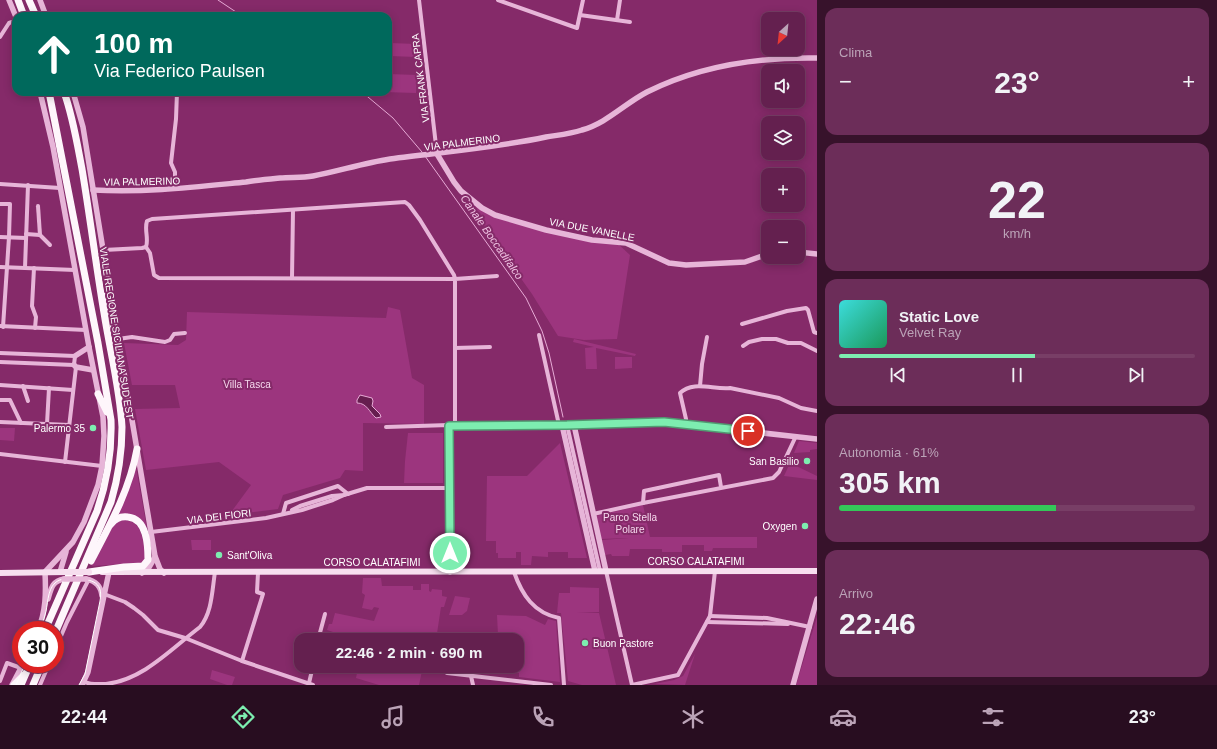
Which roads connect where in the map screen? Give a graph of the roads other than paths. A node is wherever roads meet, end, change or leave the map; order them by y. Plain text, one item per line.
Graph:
1 (9, 0) edge
2 (18, 0) edge
3 (30, 0) edge
4 (40, 0) edge
5 (419, 0) edge
6 (498, 0) edge
7 (583, 0) edge
8 (620, 0) edge
9 (13, 12) edge
10 (22, 12) edge
11 (34, 12) edge
12 (44, 12) edge
13 (580, 15) junction
14 (617, 20) junction
15 (12, 22) edge
16 (630, 22) dead end
17 (0, 37) edge
18 (817, 58) edge
19 (41, 96) edge
20 (50, 96) edge
21 (65, 96) edge
22 (74, 96) edge
23 (177, 96) edge
24 (437, 154) junction
25 (0, 184) edge
26 (28, 185) junction
27 (60, 188) junction
28 (94, 190) junction
29 (174, 190) junction
30 (0, 204) edge
31 (38, 206) dead end
32 (293, 210) junction
33 (40, 235) junction
34 (26, 236) junction
35 (0, 237) edge
36 (9, 237) junction
37 (50, 245) dead end
38 (146, 246) junction
39 (104, 250) junction
40 (805, 253) edge
41 (817, 254) edge
42 (761, 256) edge
43 (0, 267) edge
44 (6, 267) junction
45 (25, 268) junction
46 (34, 268) junction
47 (75, 270) junction
48 (98, 275) junction
49 (497, 276) dead end
50 (292, 278) junction
51 (455, 279) junction
52 (742, 324) dead end
53 (1, 326) edge
54 (35, 328) junction
55 (86, 330) junction
56 (185, 333) dead end
57 (817, 333) edge
58 (539, 335) dead end
59 (707, 337) dead end
60 (119, 342) junction
61 (743, 346) dead end
62 (89, 347) junction
63 (490, 347) dead end
64 (455, 348) junction
65 (817, 351) edge
66 (0, 354) edge
67 (75, 356) junction
68 (0, 362) edge
69 (75, 366) junction
70 (93, 370) junction
71 (0, 385) edge
72 (23, 386) junction
73 (700, 386) junction
74 (49, 388) junction
75 (73, 390) junction
76 (98, 394) junction
77 (0, 400) edge
78 (28, 401) dead end
79 (817, 411) edge
80 (111, 420) junction
81 (0, 422) edge
82 (21, 423) junction
83 (47, 424) junction
84 (686, 424) junction
85 (69, 425) junction
86 (452, 425) junction
87 (562, 425) junction
88 (574, 425) junction
89 (386, 427) dead end
90 (796, 436) junction
91 (817, 438) edge
92 (137, 449) junction
93 (0, 454) edge
94 (65, 462) junction
95 (102, 466) junction
96 (721, 487) junction
97 (449, 488) junction
98 (346, 494) junction
99 (643, 503) junction
100 (283, 514) junction
101 (593, 514) junction
102 (108, 528) junction
103 (151, 532) junction
104 (66, 550) junction
105 (155, 556) junction
106 (600, 571) junction
107 (715, 571) junction
108 (817, 571) edge
109 (0, 572) edge
110 (45, 572) junction
111 (109, 572) junction
112 (215, 572) junction
113 (450, 572) junction
114 (514, 572) junction
115 (142, 573) junction
116 (164, 573) junction
117 (258, 573) junction
118 (65, 574) junction
119 (88, 577) junction
120 (72, 594) junction
121 (104, 597) junction
122 (817, 599) edge
123 (44, 614) junction
124 (325, 614) dead end
125 (710, 616) junction
126 (41, 621) edge
127 (48, 621) edge
128 (60, 621) edge
129 (707, 622) junction
130 (796, 624) junction
131 (810, 627) junction
132 (64, 629) edge
133 (320, 633) edge
134 (185, 638) junction
135 (242, 661) junction
136 (12, 663) edge
137 (21, 673) edge
138 (24, 673) edge
139 (38, 673) edge
140 (45, 673) edge
141 (312, 673) edge
142 (447, 673) dead end
143 (471, 676) junction
144 (0, 682) edge
145 (84, 683) edge
146 (513, 683) edge
147 (311, 684) edge
148 (13, 685) edge
149 (21, 685) edge
150 (32, 685) edge
151 (40, 685) edge
152 (473, 685) edge
153 (551, 685) edge
154 (564, 685) edge
155 (632, 685) edge
156 (793, 685) edge

1 - 9 street
2 - 10 main road
3 - 11 main road
4 - 12 street
5 - 24 street, VIA FRANK CAPRA
6 - 13 street
7 - 13 street
8 - 14 street
13 - 14 street
14 - 16 street
15 - 17 street
18 - 24 street, VIA PALMERINO
19 - 27 street
20 - 80 main road, VIALE REGIONE SICILIANA SUD EST
21 - 48 main road, VIALE REGIONE SICILIANA SUD EST
22 - 28 street, VIALE REGIONE SICILIANA SUD EST
23 - 29 street
24 - 29 street, VIA PALMERINO
24 - 42 street, VIA DUE VANELLE
25 - 26 street
26 - 27 street
26 - 34 street
27 - 47 street
28 - 29 street, VIA PALMERINO
28 - 39 street, VIALE REGIONE SICILIANA SUD EST
30 - 36 street
31 - 33 street
32 - 38 street
32 - 50 street
32 - 51 street
33 - 34 street
33 - 37 street
34 - 36 street
34 - 45 street
35 - 36 street
36 - 44 street
38 - 39 street
38 - 50 street
39 - 60 street, VIALE REGIONE SICILIANA SUD EST
40 - 41 street
43 - 44 street
44 - 45 street
44 - 53 street
45 - 46 street
46 - 47 street
46 - 54 street
47 - 55 street
48 - 60 main road
48 - 120 main road, VIALE REGIONE SICILIANA SUD EST
49 - 51 street
50 - 51 street
51 - 64 street
52 - 57 street
53 - 54 street
54 - 55 street
55 - 62 street
56 - 60 street
58 - 87 street
59 - 73 street
60 - 92 street, VIALE REGIONE SICILIANA SUD EST
61 - 65 street
62 - 67 street
62 - 70 street
63 - 64 street
64 - 86 street
66 - 67 street
67 - 69 street
68 - 69 street
69 - 70 street
69 - 75 street
70 - 76 street
71 - 72 street
72 - 74 street
72 - 78 street
73 - 79 street
73 - 84 street
74 - 75 street
74 - 83 street
75 - 85 street
76 - 80 main road
76 - 95 street
77 - 82 street
80 - 118 main road, VIALE REGIONE SICILIANA SUD EST
81 - 82 street
82 - 83 street
83 - 85 street
84 - 88 street
84 - 90 street
85 - 94 street
86 - 87 street
86 - 89 street
86 - 97 street
87 - 88 street
87 - 106 street
88 - 101 street
90 - 91 street
90 - 96 street
92 - 102 main road
92 - 103 street, VIALE REGIONE SICILIANA SUD EST
93 - 94 street
94 - 95 street
95 - 104 street
96 - 99 street
96 - 99 street
97 - 98 street, VIA DEI FIORI
97 - 113 street
98 - 100 street, VIA DEI FIORI
98 - 100 street
99 - 101 street
100 - 103 street, VIA DEI FIORI
101 - 106 street
102 - 119 main road
102 - 120 main road
103 - 105 street, VIALE REGIONE SICILIANA SUD EST
104 - 110 street
104 - 118 street
105 - 115 street
105 - 116 street, VIALE REGIONE SICILIANA SUD EST
106 - 107 main road, CORSO CALATAFIMI
106 - 114 main road, CORSO CALATAFIMI
106 - 155 street
107 - 108 main road, CORSO CALATAFIMI
107 - 125 street
109 - 110 main road, CORSO CALATAFIMI
110 - 118 main road, CORSO CALATAFIMI
110 - 123 street
111 - 115 main road, CORSO CALATAFIMI
111 - 119 main road, CORSO CALATAFIMI
111 - 121 street
112 - 116 main road, CORSO CALATAFIMI
112 - 117 main road, CORSO CALATAFIMI
112 - 134 street
113 - 114 main road, CORSO CALATAFIMI
113 - 117 main road, CORSO CALATAFIMI
114 - 154 street
115 - 116 main road, CORSO CALATAFIMI
117 - 135 street
118 - 119 main road, CORSO CALATAFIMI, bridge
118 - 123 street
118 - 127 main road, VIALE REGIONE SICILIANA SUD EST
119 - 121 street
119 - 132 street
120 - 128 main road
121 - 134 street
121 - 145 street
122 - 131 street
123 - 126 street
124 - 133 street
125 - 129 street
125 - 130 street
129 - 130 street
129 - 155 street
130 - 131 street
131 - 156 street
134 - 135 street
134 - 145 street
135 - 147 street
136 - 144 street
137 - 148 main road
138 - 149 main road
139 - 150 main road
140 - 151 street
141 - 147 street
142 - 143 street
143 - 146 street
143 - 152 street
146 - 153 street

